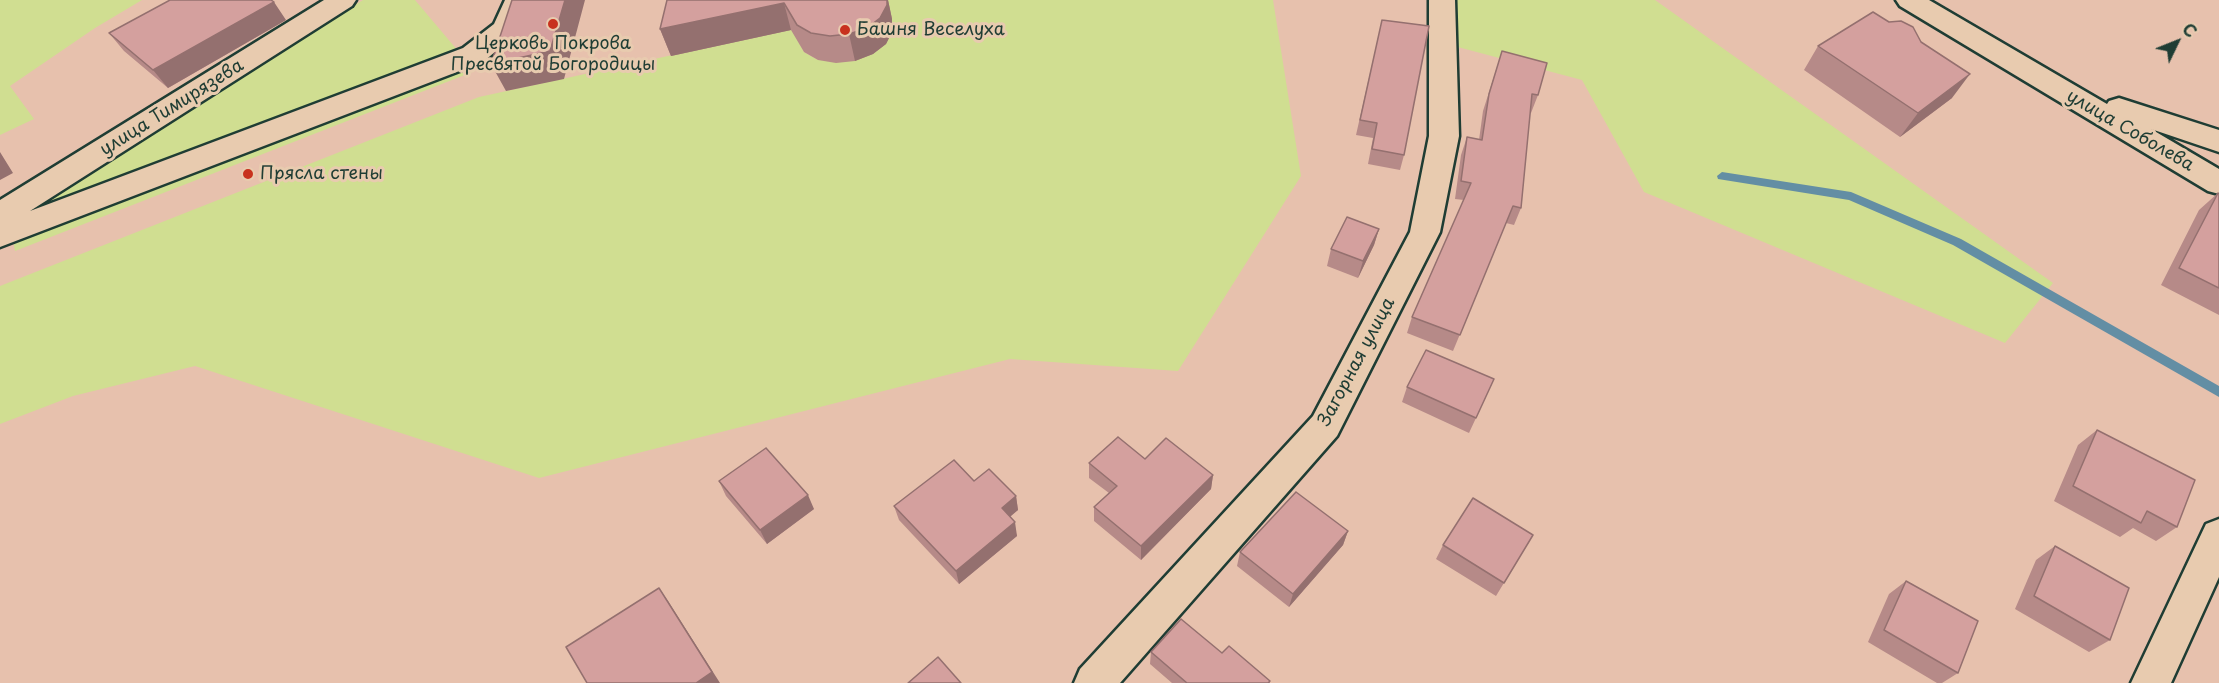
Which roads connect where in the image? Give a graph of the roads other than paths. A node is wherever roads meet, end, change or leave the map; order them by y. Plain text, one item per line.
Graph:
1 (343, 0) edge
2 (519, 0) edge
3 (1442, 0) edge
4 (1909, 0) edge
5 (2041, 79) junction
6 (2219, 141) edge
7 (2219, 183) edge
8 (0, 215) edge
9 (0, 236) edge
10 (2219, 536) edge
11 (1094, 683) edge
12 (2151, 683) edge

1 - 8 street, улица Тимирязева
2 - 9 street
3 - 11 street, Загорная улица
4 - 5 street, улица Соболева
5 - 6 street, улица Соболева
5 - 7 street, улица Соболева
10 - 12 street

